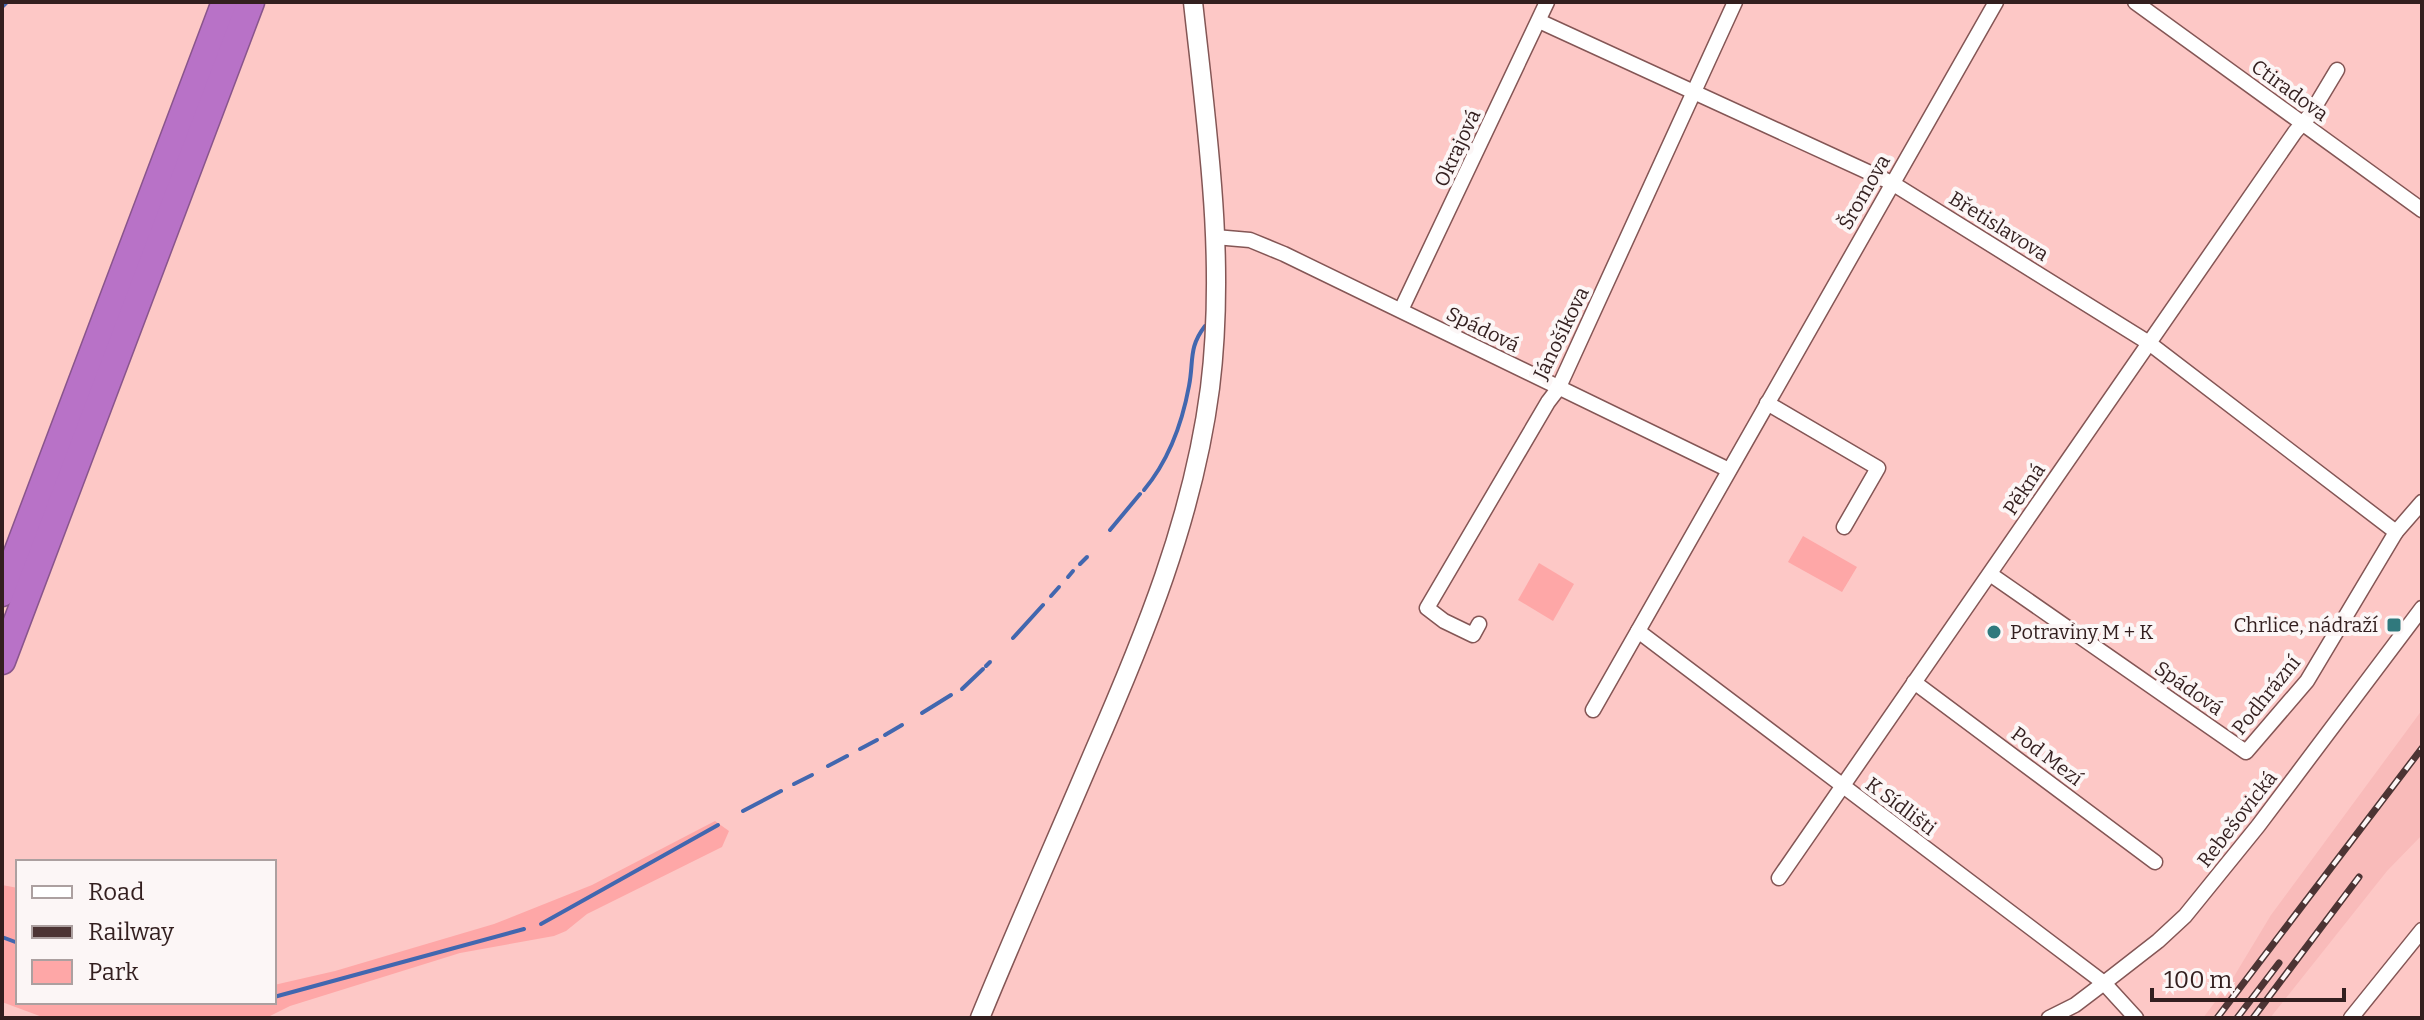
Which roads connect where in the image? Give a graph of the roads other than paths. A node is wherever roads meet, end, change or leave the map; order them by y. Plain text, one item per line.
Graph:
1 (225, 2) edge
2 (251, 2) edge
3 (1193, 2) edge
4 (1547, 2) edge
5 (1735, 2) edge
6 (1996, 2) edge
7 (2135, 2) edge
8 (1539, 21) junction
9 (2337, 70) dead end
10 (1694, 91) junction
11 (2302, 123) junction
12 (1892, 183) junction
13 (2422, 210) edge
14 (1215, 237) junction
15 (1401, 310) junction
16 (2149, 343) junction
17 (1558, 389) junction
18 (1767, 403) junction
19 (1729, 470) junction
20 (2422, 502) edge
21 (1844, 527) dead end
22 (2396, 532) junction
23 (1990, 574) junction
24 (2, 593) edge
25 (2422, 608) edge
26 (1479, 624) dead end
27 (1638, 631) junction
28 (2, 661) edge
29 (1914, 682) junction
30 (1593, 710) dead end
31 (2246, 752) joint
32 (1842, 787) junction
33 (2155, 862) dead end
34 (1779, 878) dead end
35 (2422, 930) edge
36 (2104, 983) junction
37 (980, 1018) edge
38 (2049, 1018) edge
39 (2136, 1018) edge
40 (2351, 1018) edge

1 - 24 highway
2 - 28 highway
3 - 14 street
4 - 8 street, Okrajová
5 - 10 street, Jánošíkova
6 - 12 street, Šromova
7 - 11 street, Ctiradova
8 - 10 street, Břetislavova
8 - 15 street, Okrajová
9 - 11 street, Pěkná
10 - 12 street, Břetislavova
10 - 17 street, Jánošíkova
11 - 13 street, Ctiradova
11 - 16 street, Pěkná
12 - 16 street, Břetislavova
12 - 18 street, Šromova
14 - 15 street, Spádová
14 - 37 street
15 - 17 street, Spádová
16 - 22 street, Břetislavova
16 - 23 street, Pěkná
17 - 19 street, Spádová
17 - 26 street, Jánošíkova
18 - 19 street, Šromova
18 - 21 street
19 - 27 street, Šromova
20 - 22 street, Podhrázní
22 - 31 street, Podhrázní
23 - 29 street, Pěkná
23 - 31 street, Spádová
25 - 36 street, Rebešovická
27 - 30 street, Šromova
27 - 32 street, K Sídlišti
29 - 32 street, Pěkná
29 - 33 street, Pod Mezí
32 - 34 street, Pěkná
32 - 36 street, K Sídlišti
35 - 40 street
36 - 38 street, Rebešovická
36 - 39 street, K Sídlišti

